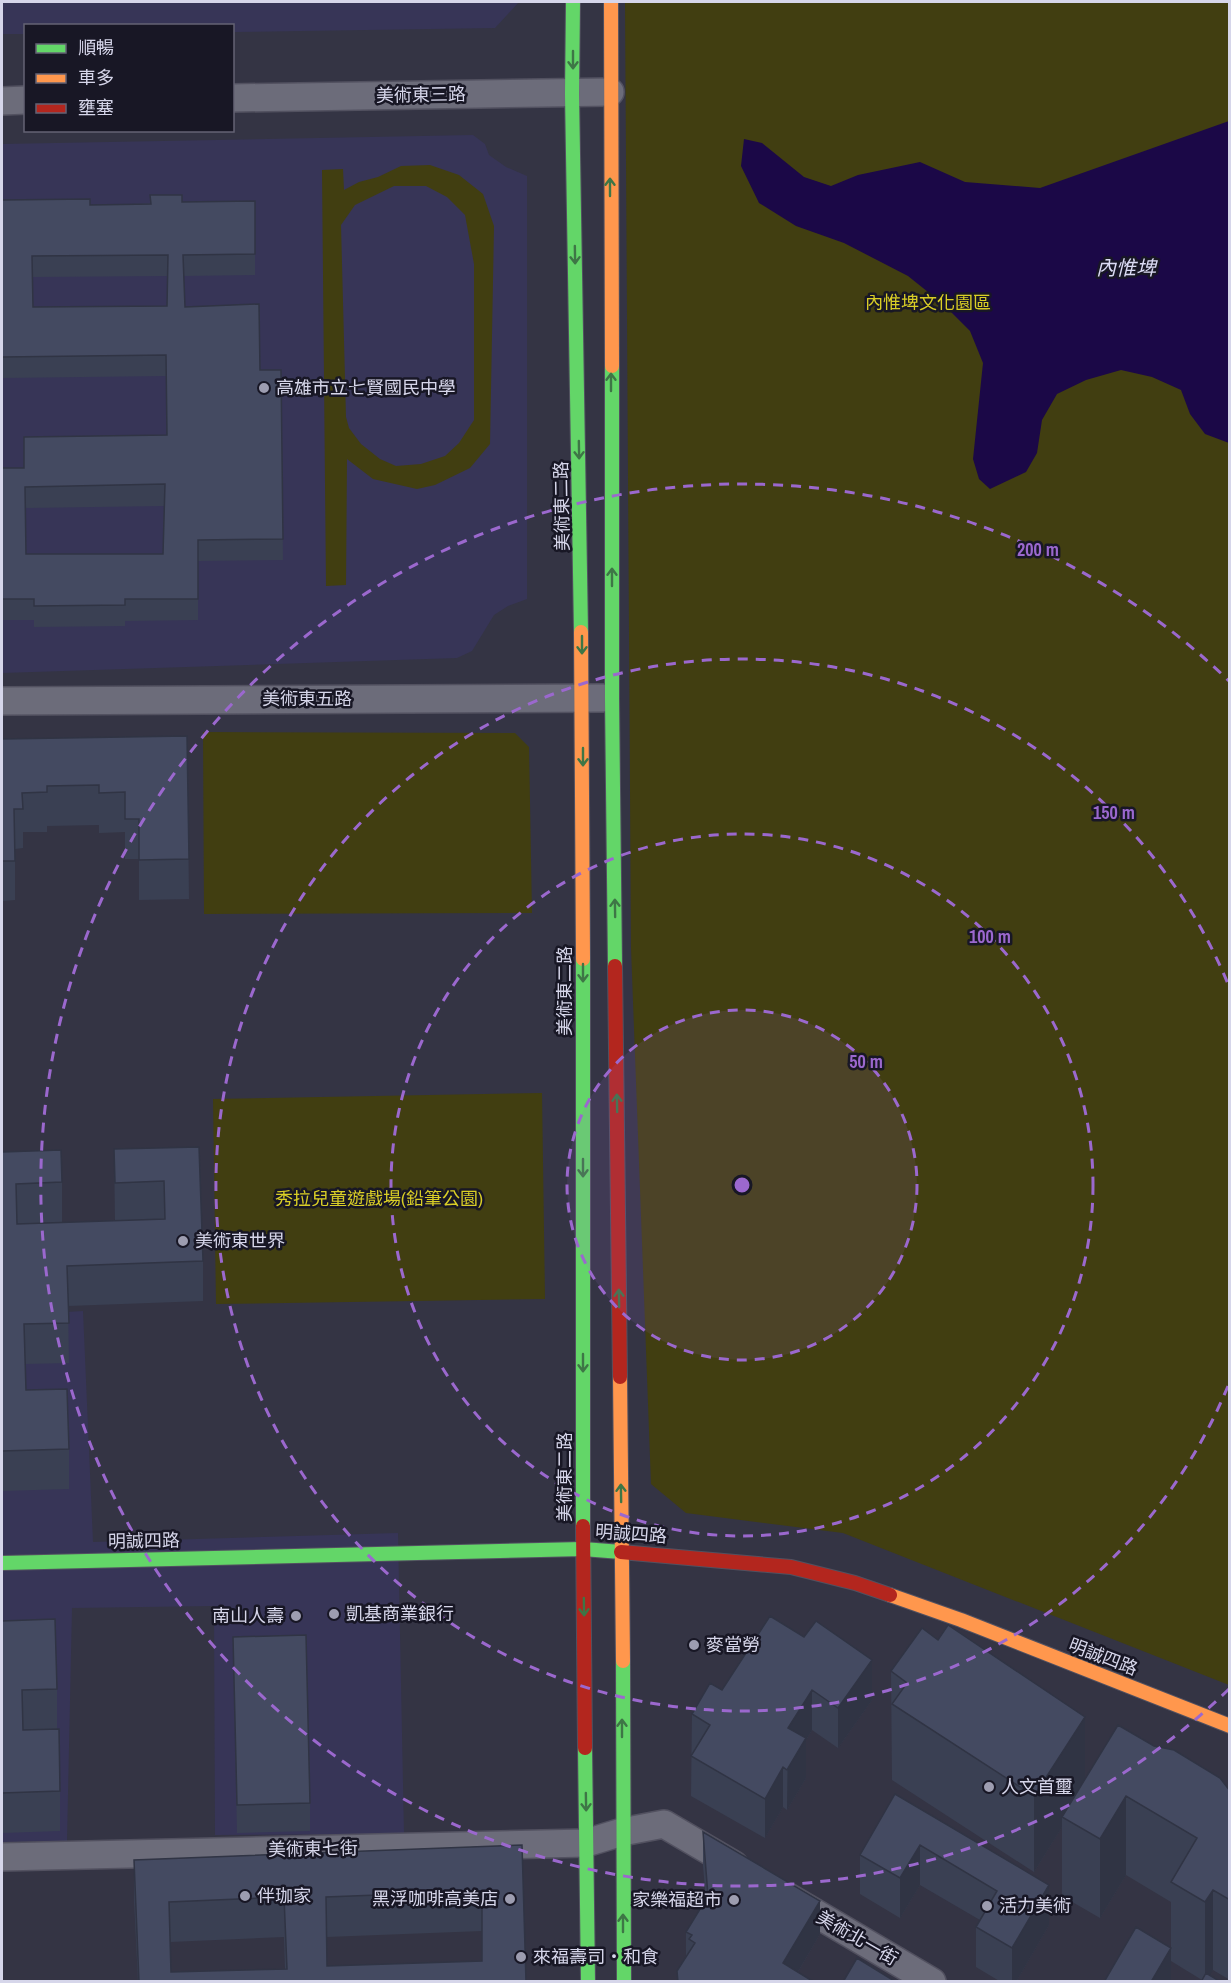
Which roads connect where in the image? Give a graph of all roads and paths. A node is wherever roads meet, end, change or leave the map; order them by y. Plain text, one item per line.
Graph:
1 (573, 2) edge
2 (611, 2) edge
3 (610, 92) junction
4 (572, 94) junction
5 (234, 98) edge
6 (24, 100) edge
7 (2, 101) edge
8 (612, 698) junction
9 (581, 699) junction
10 (2, 701) edge
11 (583, 1549) junction
12 (622, 1551) junction
13 (2, 1563) edge
14 (1230, 1726) edge
15 (622, 1832) junction
16 (586, 1843) junction
17 (2, 1857) edge
18 (588, 1982) edge
19 (624, 1982) edge
20 (932, 1982) edge

1 -> 4 street, 美術東二路
2 - 3 street
3 - 4 street, 美術東三路
8 -> 3 street
4 - 5 street, 美術東三路
4 -> 9 street, 美術東二路
6 - 7 street
8 - 9 street, 美術東五路
12 -> 8 street
9 - 10 street, 美術東五路
9 -> 11 street, 美術東二路
11 - 12 street, 明誠四路
11 - 13 street, 明誠四路
11 -> 16 street, 美術東二路
12 - 14 street, 明誠四路
15 -> 12 street
15 - 16 street, 美術東七街
19 -> 15 street
15 - 20 street, 美術北一街
16 - 17 street, 美術東七街
16 - 18 street, 美術東二路

